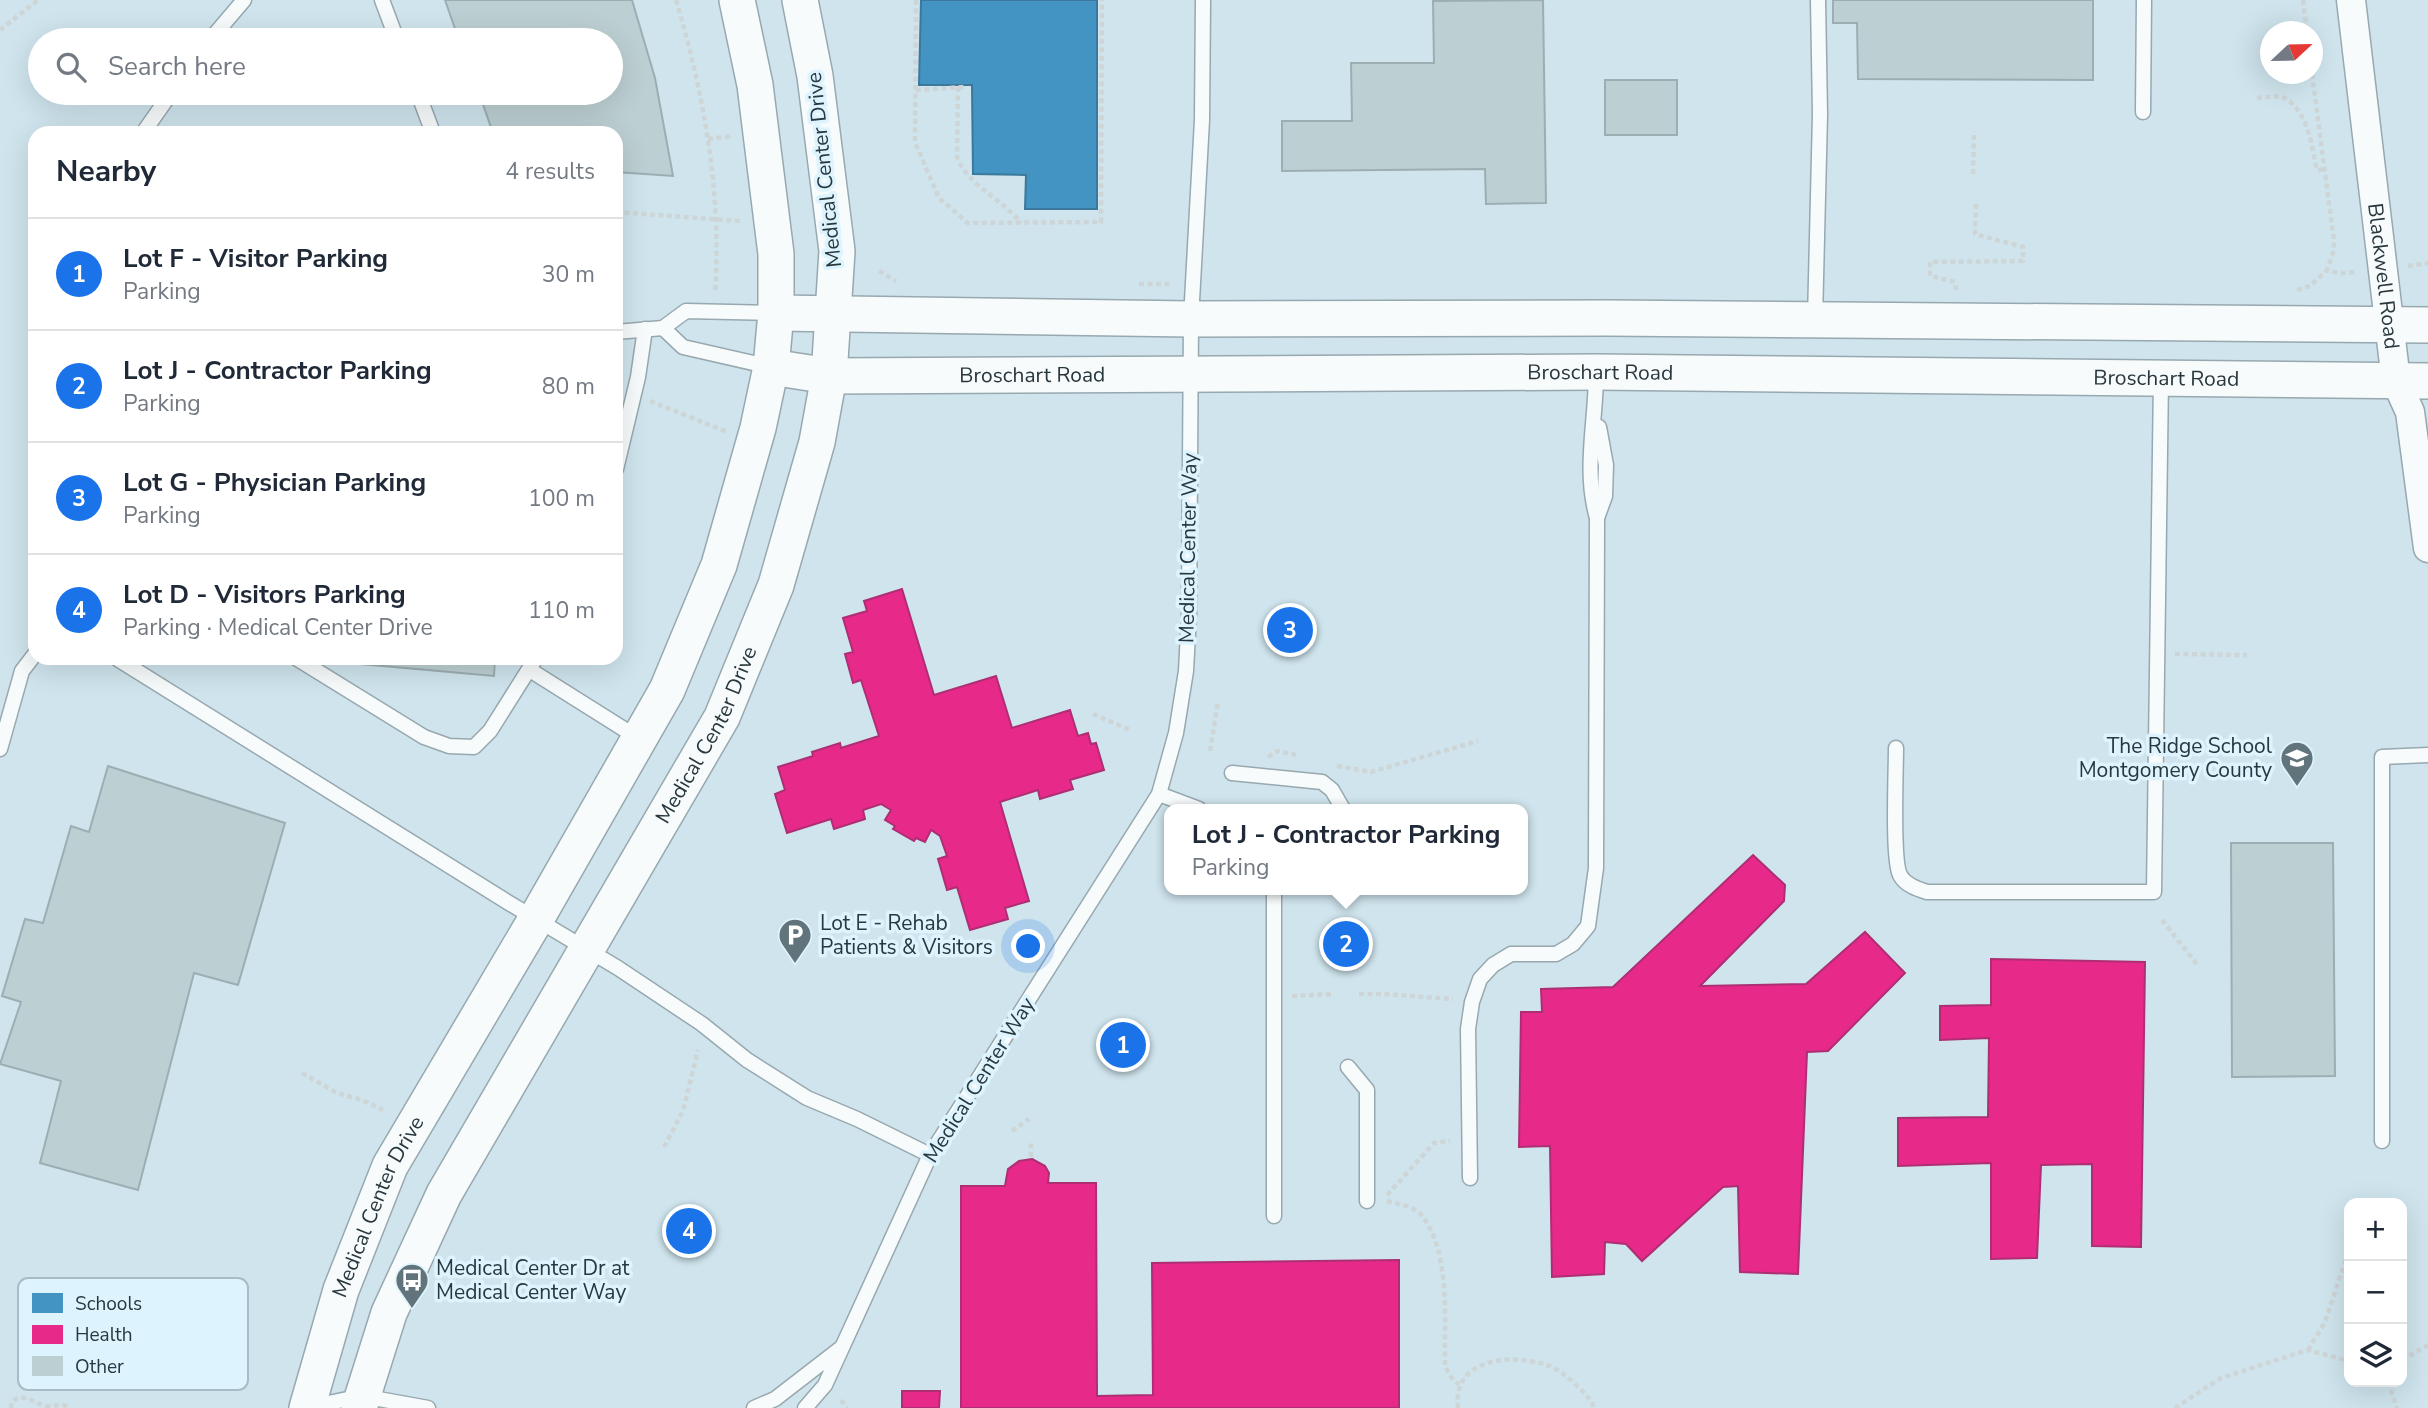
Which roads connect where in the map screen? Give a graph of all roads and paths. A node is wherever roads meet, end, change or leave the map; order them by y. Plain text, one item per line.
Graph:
1 (38, 0) edge
2 (244, 0) edge
3 (382, 0) edge
4 (676, 0) edge
5 (737, 0) edge
6 (800, 0) edge
7 (916, 0) edge
8 (1102, 0) edge
9 (1203, 0) edge
10 (1818, 0) edge
11 (2144, 0) edge
12 (2303, 0) edge
13 (2351, 0) edge
14 (2306, 21) edge
15 (221, 28) edge
16 (392, 28) edge
17 (0, 30) edge
18 (2313, 84) edge
19 (958, 87) junction
20 (965, 87) dead end
21 (916, 90) junction
22 (2257, 98) dead end
23 (163, 105) edge
24 (422, 105) edge
25 (2143, 112) dead end
26 (148, 126) edge
27 (430, 126) edge
28 (1974, 131) dead end
29 (734, 136) dead end
30 (708, 139) junction
31 (2324, 169) junction
32 (1973, 174) dead end
33 (1976, 203) dead end
34 (623, 213) edge
35 (715, 220) junction
36 (741, 221) dead end
37 (1021, 223) junction
38 (2327, 270) dead end
39 (1956, 290) dead end
40 (715, 295) dead end
41 (776, 313) junction
42 (834, 314) junction
43 (1191, 319) junction
44 (1815, 321) junction
45 (2390, 325) junction
46 (2428, 325) edge
47 (663, 328) junction
48 (645, 329) junction
49 (623, 331) edge
50 (771, 368) junction
51 (1597, 372) junction
52 (1189, 373) junction
53 (829, 376) junction
54 (2161, 378) junction
55 (2412, 381) edge
56 (634, 394) junction
57 (727, 432) dead end
58 (623, 440) edge
59 (2428, 548) edge
60 (2157, 654) junction
61 (2247, 655) dead end
62 (28, 663) edge
63 (127, 665) edge
64 (307, 665) edge
65 (532, 665) edge
66 (534, 665) edge
67 (1218, 702) dead end
68 (1093, 714) dead end
69 (1130, 730) dead end
70 (640, 738) junction
71 (1478, 741) dead end
72 (1896, 748) dead end
73 (0, 749) edge
74 (1210, 751) dead end
75 (2428, 755) edge
76 (1325, 763) dead end
77 (1232, 773) dead end
78 (1159, 794) junction
79 (1186, 804) edge
80 (1340, 804) edge
81 (1274, 895) edge
82 (536, 919) junction
83 (2162, 920) dead end
84 (587, 949) junction
85 (2199, 967) dead end
86 (1334, 994) dead end
87 (1359, 994) dead end
88 (1308, 995) dead end
89 (1472, 1002) junction
90 (698, 1050) dead end
91 (1348, 1067) dead end
92 (302, 1073) dead end
93 (383, 1110) dead end
94 (1029, 1119) dead end
95 (1012, 1131) dead end
96 (1470, 1138) junction
97 (2382, 1141) dead end
98 (1031, 1142) dead end
99 (664, 1147) dead end
100 (930, 1155) junction
101 (1031, 1157) dead end
102 (1470, 1178) dead end
103 (1367, 1201) dead end
104 (1274, 1216) dead end
105 (2345, 1261) edge
106 (2428, 1345) edge
107 (842, 1348) junction
108 (2308, 1350) junction
109 (2407, 1357) edge
110 (2344, 1360) edge
111 (1459, 1385) junction
112 (2390, 1387) edge
113 (841, 1399) dead end
114 (360, 1402) edge
115 (11, 1408) edge
116 (70, 1408) edge
117 (307, 1408) edge
118 (428, 1408) edge
119 (754, 1408) edge
120 (805, 1408) edge
121 (846, 1408) edge
122 (1458, 1408) edge
123 (1594, 1408) edge
124 (2175, 1408) edge
125 (2397, 1408) edge

1 - 17 path
2 - 15 lane
3 - 16 lane
4 - 30 path
5 - 41 street, Medical Center Drive
6 - 42 street, Medical Center Drive
7 - 21 path
8 - 37 path
9 - 43 lane, Medical Center Way
10 - 44 lane
11 - 25 lane
12 - 14 path
13 - 45 street, Blackwell Road
18 - 31 path
19 - 20 path
19 - 21 path
19 - 37 path
21 - 37 path
22 - 31 path
23 - 26 lane
24 - 27 lane
28 - 32 path
29 - 30 path
30 - 35 path
31 - 38 path
33 - 39 path
34 - 35 path
35 - 36 path
35 - 40 path
41 - 42 street
41 - 47 lane
41 - 50 street, Medical Center Drive
42 - 43 street
42 - 53 street, Medical Center Drive
43 - 44 street
43 - 52 lane, Medical Center Way
44 - 45 street
45 - 46 street
45 - 55 street, Blackwell Road
47 - 48 lane
47 - 50 lane
48 - 49 lane
48 - 56 lane
50 - 53 street, Broschart Road
50 - 70 street, Medical Center Drive
51 - 52 street, Broschart Road
51 - 54 street, Broschart Road
51 - 89 lane
52 - 53 street, Broschart Road
52 - 78 lane, Medical Center Way
53 - 84 street, Medical Center Drive
54 - 55 street, Broschart Road
54 - 60 lane
55 - 59 street, Blackwell Road
56 - 57 path
56 - 58 lane
60 - 61 path
60 - 72 lane
62 - 73 lane
63 - 82 lane
64 - 65 lane
66 - 70 lane
67 - 74 path
68 - 69 path
70 - 82 street, Medical Center Drive
71 - 76 path
75 - 97 lane
77 - 80 lane
78 - 79 lane
78 - 100 lane, Medical Center Way
81 - 104 lane
82 - 84 lane
82 - 117 street, Medical Center Drive
83 - 85 path
84 - 100 lane
84 - 114 street, Medical Center Drive
86 - 88 path
87 - 89 path
89 - 96 lane
90 - 99 path
91 - 103 lane
92 - 93 path
94 - 95 path
96 - 102 lane
96 - 111 path
98 - 101 path
100 - 107 lane, Medical Center Way
105 - 108 path
106 - 109 path
107 - 119 lane, Medical Center Way
107 - 120 lane, Medical Center Way
108 - 110 path
108 - 124 path
111 - 122 path
111 - 123 path
112 - 125 path
113 - 121 path
114 - 117 lane
114 - 118 lane
115 - 116 path

